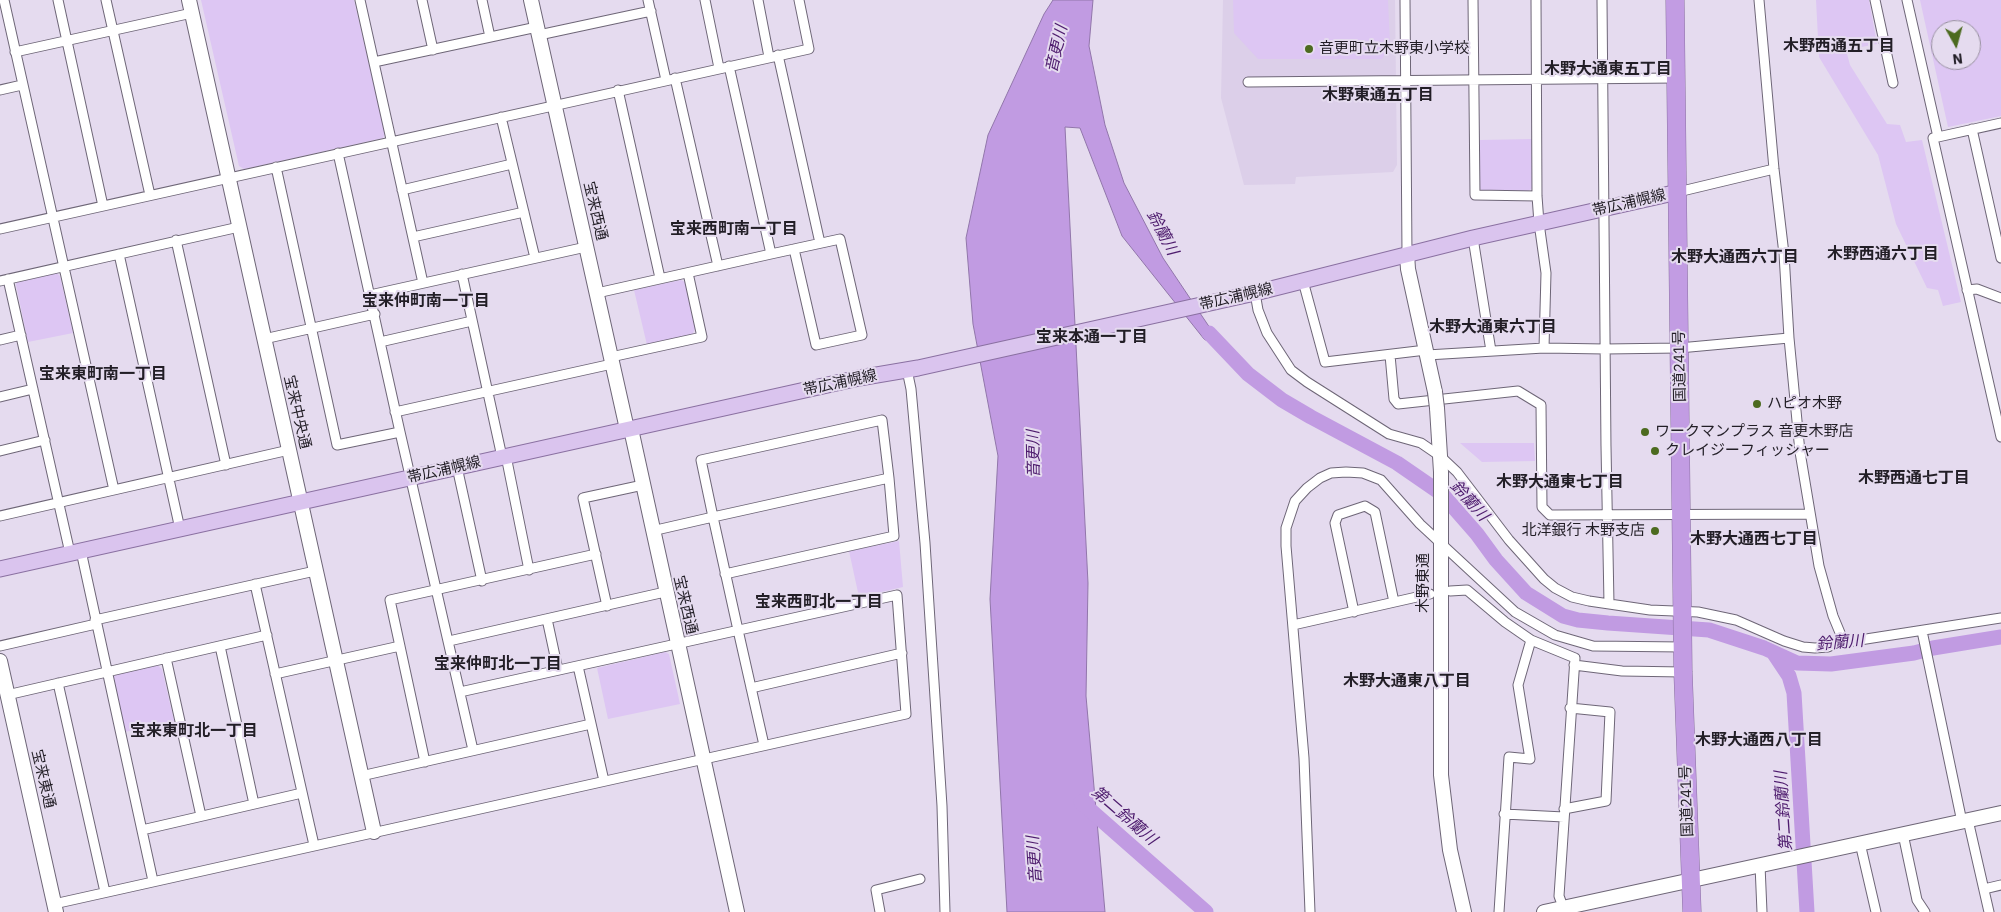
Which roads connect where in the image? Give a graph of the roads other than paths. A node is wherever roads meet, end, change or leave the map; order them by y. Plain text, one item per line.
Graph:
1 (4, 0) edge
2 (58, 0) edge
3 (106, 0) edge
4 (360, 0) edge
5 (422, 0) edge
6 (482, 0) edge
7 (531, 0) edge
8 (648, 0) edge
9 (705, 0) edge
10 (758, 0) edge
11 (799, 0) edge
12 (1405, 0) edge
13 (1473, 0) edge
14 (1536, 0) edge
15 (1602, 0) edge
16 (1676, 0) edge
17 (1759, 0) edge
18 (1875, 0) edge
19 (1907, 0) edge
20 (190, 6) edge
21 (651, 10) junction
22 (113, 30) junction
23 (538, 31) junction
24 (490, 37) junction
25 (67, 41) junction
26 (433, 50) junction
27 (15, 52) junction
28 (774, 56) junction
29 (374, 62) junction
30 (729, 66) junction
31 (719, 68) junction
32 (675, 78) junction
33 (1603, 78) junction
34 (1676, 78) junction
35 (1474, 79) junction
36 (1536, 79) junction
37 (666, 80) junction
38 (1406, 80) junction
39 (1248, 82) dead end
40 (1893, 83) dead end
41 (22, 85) junction
42 (0, 90) edge
43 (618, 90) junction
44 (554, 105) junction
45 (501, 117) junction
46 (2001, 123) edge
47 (1972, 129) junction
48 (1938, 137) junction
49 (391, 141) junction
50 (338, 153) junction
51 (512, 164) junction
52 (276, 167) junction
53 (1774, 169) junction
54 (228, 177) junction
55 (402, 190) junction
56 (1678, 192) junction
57 (150, 195) junction
58 (1537, 196) junction
59 (103, 206) junction
60 (1604, 209) junction
61 (524, 212) junction
62 (52, 217) junction
63 (1539, 223) junction
64 (239, 227) junction
65 (0, 229) edge
66 (413, 237) junction
67 (1473, 238) junction
68 (176, 240) junction
69 (820, 243) junction
70 (586, 247) junction
71 (794, 249) junction
72 (119, 254) junction
73 (771, 254) junction
74 (1408, 254) junction
75 (534, 258) junction
76 (2001, 258) edge
77 (63, 266) junction
78 (718, 266) junction
79 (688, 272) junction
80 (462, 274) junction
81 (660, 278) junction
82 (4, 280) edge
83 (1303, 281) junction
84 (423, 283) junction
85 (1967, 290) junction
86 (596, 293) junction
87 (1250, 294) junction
88 (370, 295) junction
89 (2001, 298) edge
90 (375, 314) junction
91 (472, 322) junction
92 (311, 328) junction
93 (21, 335) junction
94 (1789, 338) junction
95 (264, 339) junction
96 (0, 340) edge
97 (380, 342) junction
98 (1544, 348) junction
99 (1679, 348) junction
100 (1605, 349) junction
101 (1491, 351) junction
102 (1426, 353) junction
103 (1390, 355) junction
104 (612, 361) junction
105 (912, 369) junction
106 (33, 389) junction
107 (488, 392) junction
108 (0, 397) edge
109 (395, 412) junction
110 (629, 429) junction
111 (400, 432) junction
112 (2001, 437) edge
113 (45, 440) junction
114 (289, 450) junction
115 (0, 451) edge
116 (1440, 456) junction
117 (504, 457) junction
118 (226, 465) junction
119 (457, 467) junction
120 (169, 477) junction
121 (410, 477) junction
122 (889, 478) junction
123 (642, 486) junction
124 (114, 490) junction
125 (59, 502) junction
126 (301, 503) junction
127 (1810, 514) junction
128 (1607, 515) junction
129 (0, 516) edge
130 (1682, 516) junction
131 (713, 517) junction
132 (180, 529) junction
133 (652, 531) junction
134 (1440, 534) junction
135 (75, 552) junction
136 (596, 554) junction
137 (0, 569) edge
138 (530, 570) junction
139 (315, 571) junction
140 (725, 574) junction
141 (482, 581) junction
142 (255, 584) junction
143 (437, 590) junction
144 (1450, 591) dead end
145 (665, 592) junction
146 (1430, 594) dead end
147 (1394, 602) junction
148 (1609, 604) junction
149 (607, 606) junction
150 (1354, 612) junction
151 (1682, 615) junction
152 (2001, 618) edge
153 (547, 619) junction
154 (95, 622) junction
155 (1293, 624) junction
156 (738, 630) junction
157 (1923, 635) junction
158 (267, 636) junction
159 (1531, 640) junction
160 (1842, 640) junction
161 (449, 642) junction
162 (677, 643) junction
163 (1683, 645) junction
164 (0, 646) edge
165 (220, 646) junction
166 (400, 646) junction
167 (902, 653) junction
168 (166, 658) junction
169 (336, 660) junction
170 (0, 661) edge
171 (1574, 665) junction
172 (578, 666) junction
173 (558, 670) junction
174 (1683, 672) junction
175 (106, 673) junction
176 (275, 674) junction
177 (58, 683) junction
178 (751, 688) junction
179 (460, 692) junction
180 (7, 695) junction
181 (1570, 708) junction
182 (591, 724) junction
183 (764, 745) junction
184 (473, 750) junction
185 (703, 758) junction
186 (425, 762) junction
187 (362, 776) junction
188 (604, 781) junction
189 (302, 794) junction
190 (254, 804) junction
191 (1564, 813) junction
192 (2001, 813) edge
193 (1504, 814) junction
194 (201, 816) junction
195 (1965, 821) junction
196 (142, 830) junction
197 (374, 832) junction
198 (1903, 834) junction
199 (1860, 843) junction
200 (314, 845) junction
201 (1760, 865) junction
202 (920, 879) dead end
203 (153, 881) junction
204 (1690, 881) junction
205 (2001, 886) edge
206 (1984, 889) junction
207 (106, 892) junction
208 (1563, 907) junction
209 (55, 908) edge
210 (737, 912) edge
211 (880, 912) edge
212 (945, 912) edge
213 (1310, 912) edge
214 (1464, 912) edge
215 (1498, 912) edge
216 (1544, 912) edge
217 (1692, 912) edge
218 (1762, 912) edge
219 (1876, 912) edge
220 (1925, 912) edge
221 (1989, 912) edge

1 - 27 street
2 - 25 street
3 - 22 street
4 - 29 street
5 - 26 street
6 - 24 street
7 - 23 street, 宝来西通
8 - 21 street
9 - 31 street
10 - 28 street
11 - 28 street
12 - 38 street
13 - 35 street
14 - 36 street
15 - 33 street
16 - 34 highway, 国道241号
17 - 53 street
18 - 40 street
19 - 48 street
20 - 22 street
20 - 54 street, 宝来中央通
21 - 23 street
21 - 37 street
22 - 25 street
22 - 57 street
23 - 24 street
23 - 44 street, 宝来西通
24 - 26 street
25 - 27 street
25 - 59 street
26 - 29 street
27 - 41 street
28 - 30 street
28 - 69 street
29 - 49 street
30 - 31 street
30 - 73 street
31 - 32 street
32 - 37 street
32 - 78 street
33 - 34 street
33 - 36 street
33 - 60 street
34 - 56 highway, 国道241号
35 - 36 street
35 - 38 street
35 - 58 street
36 - 58 street
37 - 43 street
38 - 39 street
38 - 74 street
41 - 42 street
41 - 62 street
43 - 44 street
43 - 81 street
44 - 45 street
44 - 70 street, 宝来西通
45 - 49 street
45 - 51 street
46 - 47 street
47 - 48 street
47 - 76 street
48 - 85 street
49 - 50 street
49 - 55 street
50 - 52 street
50 - 88 street
51 - 55 street
51 - 61 street
52 - 54 street
52 - 92 street
53 - 56 street
53 - 94 street
54 - 57 street
54 - 64 street, 宝来中央通
55 - 66 street
56 - 60 main road, 帯広浦幌線
56 - 99 highway, 国道241号
57 - 59 street
58 - 63 street
59 - 62 street
60 - 63 main road, 帯広浦幌線
60 - 100 street
61 - 66 street
61 - 75 street
62 - 65 street
62 - 77 street
63 - 67 main road, 帯広浦幌線
63 - 98 street
64 - 68 street
64 - 95 street, 宝来中央通
66 - 84 street
67 - 74 main road, 帯広浦幌線
67 - 101 street
68 - 72 street
68 - 118 street
69 - 71 street
69 - 71 street
70 - 75 street
70 - 86 street, 宝来西通
71 - 73 street
72 - 77 street
72 - 120 street
73 - 78 street
74 - 83 main road, 帯広浦幌線
74 - 102 street, 木野東通
75 - 80 street
77 - 82 street
77 - 124 street
78 - 79 street
79 - 81 street
79 - 104 street
80 - 84 street
80 - 91 street
81 - 86 street
82 - 93 street
83 - 87 main road, 帯広浦幌線
83 - 103 street
84 - 88 street
85 - 89 street
85 - 112 street
86 - 104 street, 宝来西通
87 - 105 main road, 帯広浦幌線
87 - 116 street
88 - 90 street
90 - 92 street
90 - 97 street
91 - 97 street
91 - 107 street
92 - 95 street
92 - 111 street
93 - 96 street
93 - 106 street
94 - 99 street
94 - 127 street
95 - 114 street, 宝来中央通
97 - 109 street
98 - 100 street
98 - 101 street
99 - 100 street
99 - 130 highway, 国道241号
100 - 128 street
101 - 102 street
102 - 103 street
102 - 116 street, 木野東通, bridge
103 - 128 street
104 - 107 street
104 - 110 street, 宝来西通
105 - 110 main road, 帯広浦幌線
105 - 212 street
106 - 108 street
106 - 113 street
107 - 109 street
107 - 117 street
109 - 111 street
110 - 117 main road, 帯広浦幌線
110 - 123 street, 宝来西通
111 - 121 street
113 - 115 street
113 - 125 street
114 - 118 street
114 - 126 street, 宝来中央通
116 - 134 street, 木野東通
116 - 148 street
117 - 119 main road, 帯広浦幌線
117 - 138 street
118 - 120 street
119 - 121 main road, 帯広浦幌線
119 - 141 street
120 - 124 street
120 - 132 street
121 - 126 main road, 帯広浦幌線
121 - 143 street
122 - 131 street
122 - 131 street
122 - 140 street
123 - 133 street, 宝来西通
123 - 136 street
124 - 125 street
125 - 129 street
125 - 135 street
126 - 132 main road, 帯広浦幌線
126 - 139 street, 宝来中央通
127 - 130 street
127 - 160 street
128 - 130 street
128 - 148 street
130 - 151 highway, 国道241号
131 - 133 street
131 - 140 street
132 - 135 main road, 帯広浦幌線
133 - 145 street, 宝来西通
134 - 155 street
134 - 163 street
134 - 214 street, 木野東通
135 - 137 main road, 帯広浦幌線
135 - 154 street
136 - 138 street
136 - 149 street
138 - 141 street
139 - 142 street
139 - 169 street, 宝来中央通
140 - 156 street
141 - 143 street
142 - 154 street
142 - 158 street
143 - 161 street
143 - 166 street
144 - 159 street
145 - 149 street
145 - 162 street, 宝来西通
146 - 147 street
147 - 150 street
147 - 150 street
148 - 151 street
149 - 153 street
150 - 155 street
151 - 160 street
151 - 163 highway, 国道241号
152 - 157 street
153 - 161 street
153 - 173 street
154 - 164 street
154 - 175 street
155 - 213 street
156 - 162 street
156 - 167 street
156 - 178 street
157 - 160 street
157 - 195 street
158 - 165 street
158 - 176 street
159 - 171 street
159 - 193 street
161 - 179 street
162 - 172 street
162 - 185 street, 宝来西通
163 - 174 highway, 国道241号
165 - 168 street
165 - 190 street
166 - 169 street
166 - 186 street
167 - 178 street
167 - 183 street
168 - 175 street
168 - 194 street
169 - 176 street
169 - 187 street, 宝来中央通
170 - 180 street, 宝来東通
171 - 174 street
171 - 181 street
172 - 173 street
172 - 182 street
173 - 179 street
174 - 204 highway, 国道241号
175 - 177 street
175 - 196 street
176 - 189 street
177 - 180 street
177 - 207 street
178 - 183 street
179 - 184 street
180 - 209 street, 宝来東通
181 - 191 street
181 - 191 street
182 - 184 street
182 - 188 street
183 - 185 street
184 - 186 street
185 - 188 street
185 - 210 street, 宝来西通
186 - 187 street
187 - 197 street, 宝来中央通
188 - 197 street
189 - 190 street
189 - 200 street
190 - 194 street
191 - 193 street
191 - 208 street
192 - 195 street
193 - 215 street
194 - 196 street
195 - 198 street
195 - 206 street
196 - 203 street
197 - 200 street
198 - 199 street
198 - 220 street
199 - 201 street
199 - 219 street
200 - 203 street
201 - 204 street
201 - 218 street
202 - 211 street
203 - 207 street
204 - 208 street
204 - 217 highway, 国道241号
205 - 206 street
206 - 221 street
207 - 209 street
208 - 216 street

